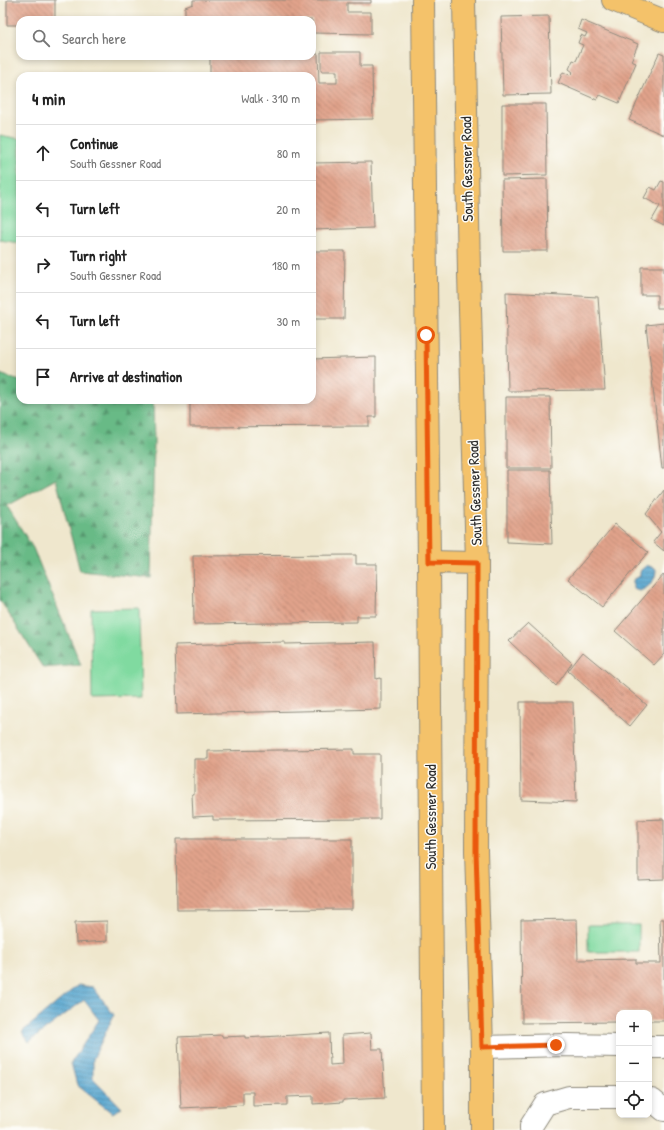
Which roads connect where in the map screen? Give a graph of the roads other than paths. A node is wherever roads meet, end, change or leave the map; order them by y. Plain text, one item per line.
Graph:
1 (423, 0) edge
2 (464, 0) edge
3 (613, 0) edge
4 (664, 22) edge
5 (429, 562) junction
6 (477, 563) junction
7 (616, 1046) edge
8 (482, 1047) junction
9 (652, 1047) edge
10 (664, 1048) edge
11 (616, 1097) edge
12 (652, 1102) edge
13 (664, 1110) edge
14 (433, 1130) edge
15 (482, 1130) edge
16 (531, 1130) edge

1 - 5 main road, South Gessner Road
2 - 6 main road, South Gessner Road
3 - 4 main road
5 - 6 main road
5 - 14 main road, South Gessner Road
6 - 8 main road, South Gessner Road
7 - 8 lane
8 - 15 main road, South Gessner Road
9 - 10 lane
11 - 16 lane
12 - 13 lane

